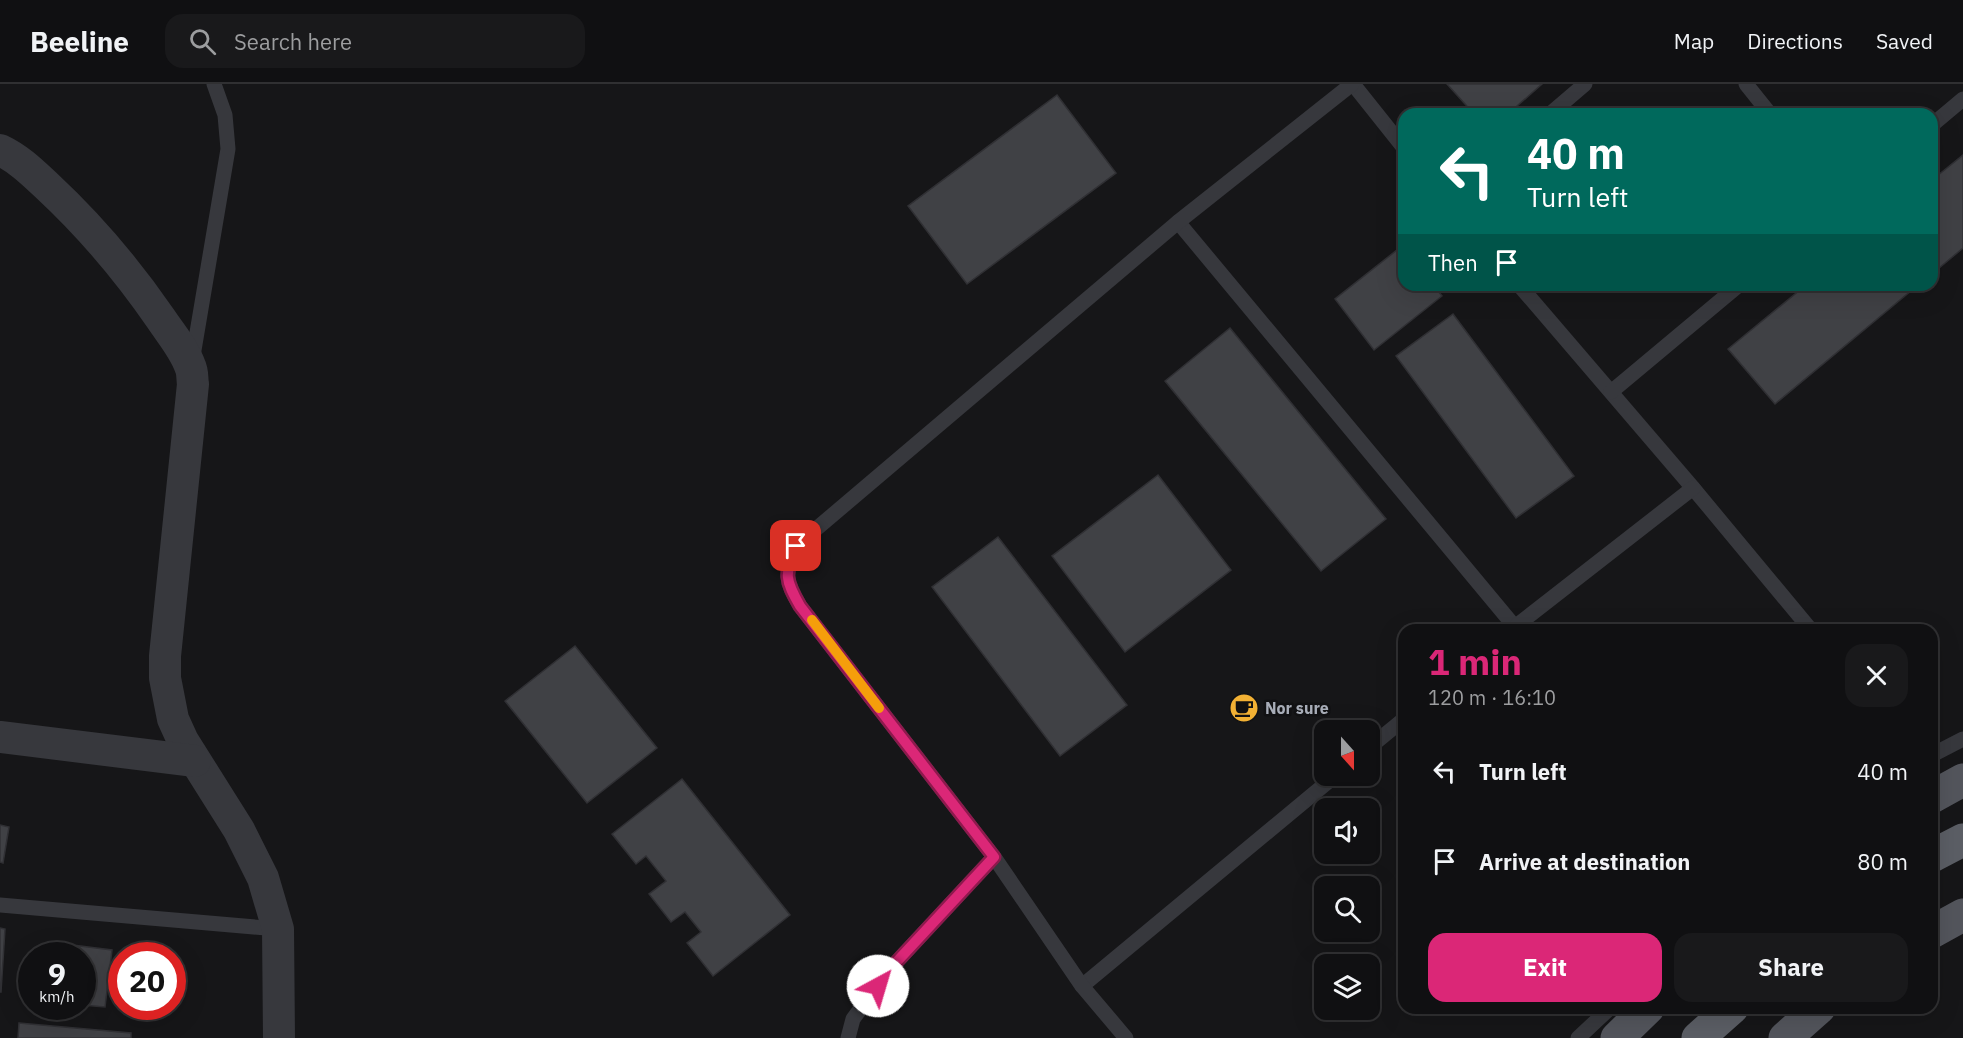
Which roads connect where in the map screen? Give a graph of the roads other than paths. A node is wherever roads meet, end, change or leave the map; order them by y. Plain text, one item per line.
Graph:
1 (214, 84) edge
2 (1352, 84) edge
3 (1585, 84) edge
4 (1746, 84) edge
5 (1963, 99) edge
6 (1557, 108) edge
7 (1765, 108) edge
8 (1938, 120) edge
9 (1398, 141) edge
10 (0, 150) edge
11 (1178, 222) junction
12 (1524, 291) edge
13 (1732, 291) edge
14 (191, 368) junction
15 (1611, 392) junction
16 (1693, 488) junction
17 (1510, 624) edge
18 (1518, 624) edge
19 (1806, 624) edge
20 (1398, 724) edge
21 (0, 737) edge
22 (1380, 739) edge
23 (1963, 739) edge
24 (1938, 752) edge
25 (195, 761) junction
26 (1963, 780) edge
27 (1323, 786) edge
28 (1938, 794) edge
29 (1963, 840) edge
30 (1938, 853) edge
31 (994, 857) junction
32 (0, 905) edge
33 (1963, 915) edge
34 (278, 928) junction
35 (1938, 929) edge
36 (1082, 986) junction
37 (1604, 1014) edge
38 (1642, 1014) edge
39 (1725, 1014) edge
40 (1812, 1014) edge
41 (279, 1038) edge
42 (848, 1038) edge
43 (1126, 1038) edge
44 (1578, 1038) edge
45 (1617, 1038) edge
46 (1698, 1038) edge
47 (1785, 1038) edge

1 - 14 lane
2 - 9 lane
2 - 11 lane
3 - 6 lane
4 - 7 lane
5 - 8 lane
10 - 14 street
11 - 17 lane
11 - 31 lane
12 - 15 lane
13 - 15 lane
14 - 25 street
15 - 16 lane
16 - 18 lane
16 - 19 lane
20 - 22 lane
21 - 25 street
23 - 24 lane
25 - 34 street
26 - 28 main road
27 - 36 lane
29 - 30 highway
31 - 36 lane
31 - 42 lane
32 - 34 lane
33 - 35 main road
34 - 41 street
36 - 43 lane
37 - 44 lane
38 - 45 main road
39 - 46 highway
40 - 47 main road

